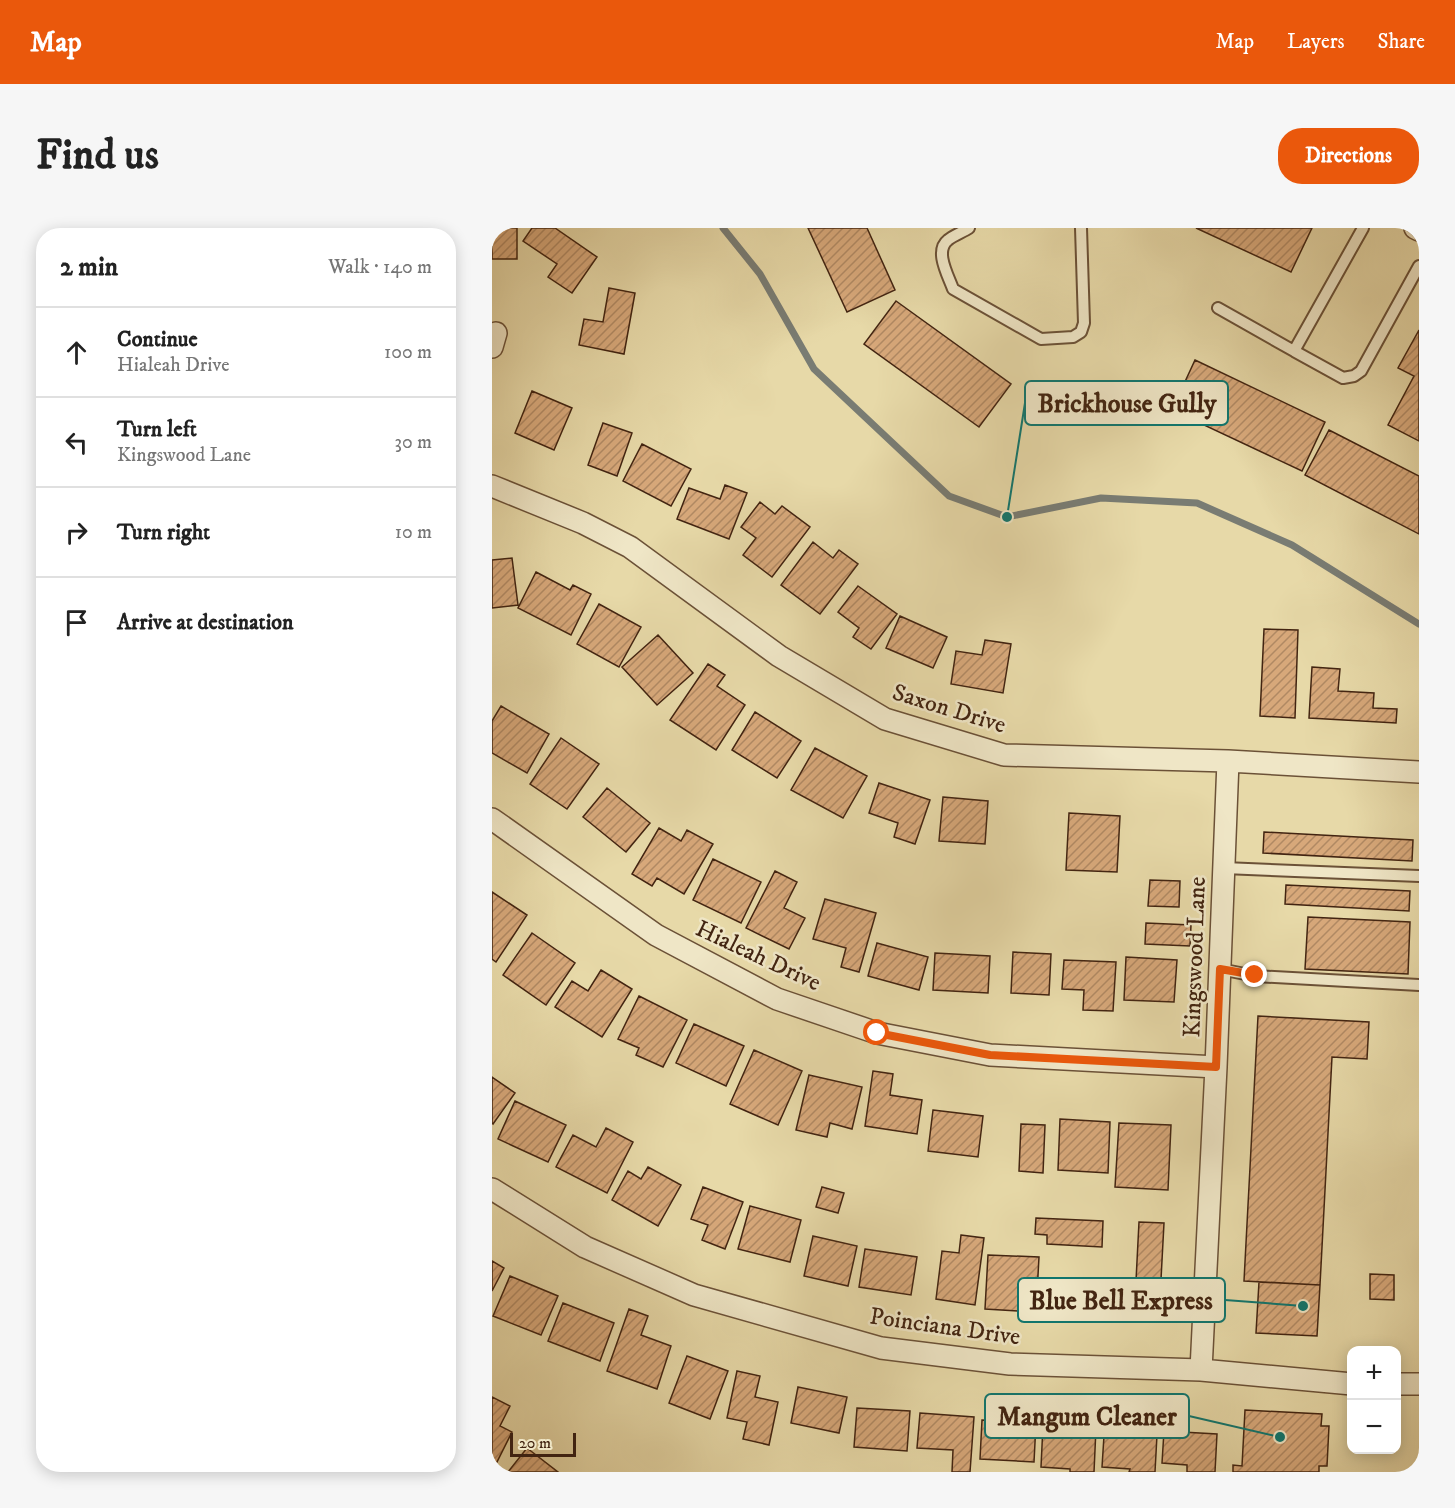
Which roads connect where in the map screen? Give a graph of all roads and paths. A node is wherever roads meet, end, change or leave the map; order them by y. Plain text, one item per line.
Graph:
1 (969, 228) edge
2 (1081, 228) edge
3 (1363, 228) edge
4 (1415, 228) edge
5 (1419, 230) edge
6 (1419, 266) edge
7 (1218, 308) dead end
8 (1294, 351) junction
9 (492, 486) edge
10 (1228, 761) junction
11 (1419, 772) edge
12 (492, 819) edge
13 (1224, 868) junction
14 (1419, 876) edge
15 (1220, 969) junction
16 (1419, 985) edge
17 (1216, 1067) junction
18 (492, 1189) edge
19 (1201, 1370) junction
20 (1347, 1384) edge
21 (1401, 1384) edge
22 (1419, 1384) edge

1 - 2 lane
3 - 8 lane
4 - 5 street
6 - 8 lane
7 - 8 lane
9 - 10 street, Saxon Drive
10 - 11 street, Saxon Drive
10 - 13 street, Kingswood Lane
12 - 17 street, Hialeah Drive
13 - 14 lane
13 - 15 street, Kingswood Lane
15 - 16 lane
15 - 17 street, Kingswood Lane
17 - 19 street, Kingswood Lane
18 - 19 street, Poinciana Drive
19 - 20 street, Poinciana Drive
21 - 22 street

